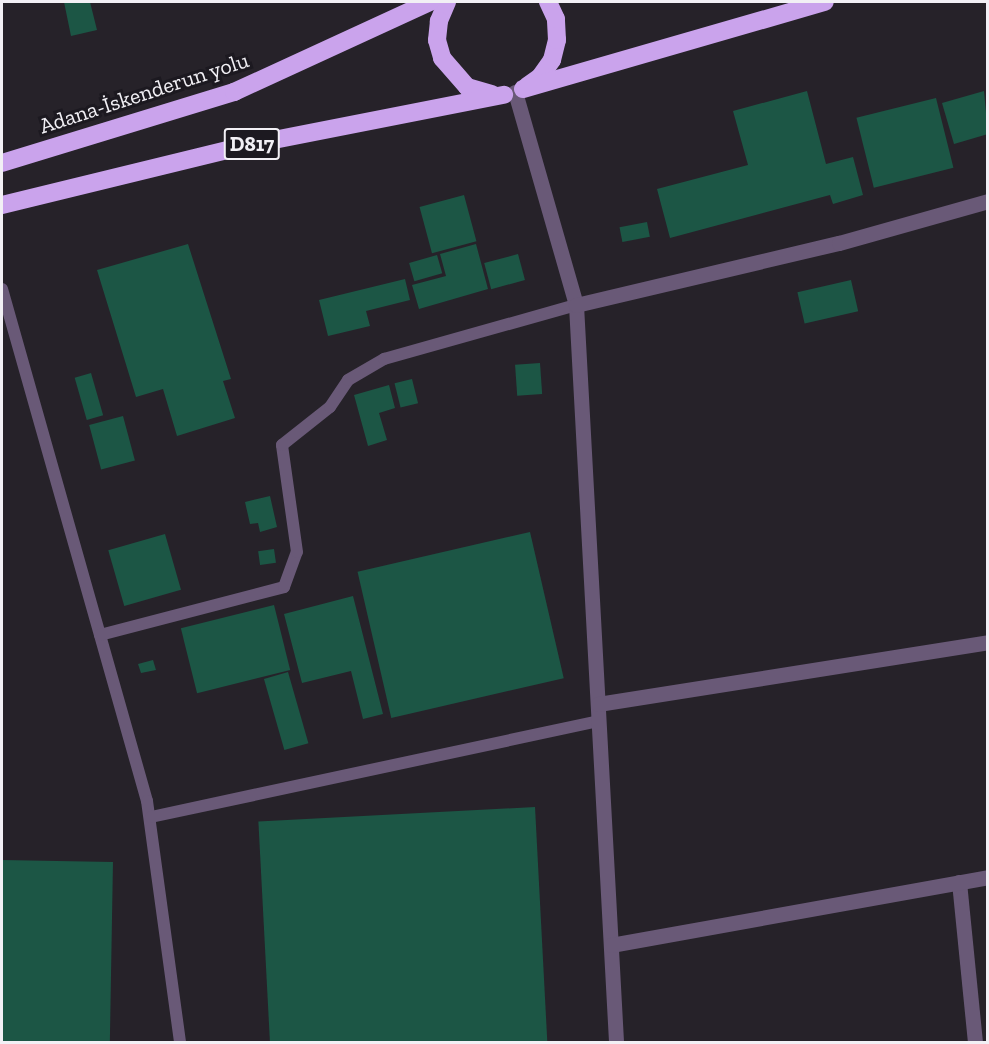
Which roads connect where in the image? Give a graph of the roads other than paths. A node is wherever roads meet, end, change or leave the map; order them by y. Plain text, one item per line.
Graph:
1 (430, 2) edge
2 (447, 2) edge
3 (548, 2) edge
4 (825, 2) edge
5 (514, 92) junction
6 (2, 163) edge
7 (987, 201) edge
8 (2, 205) edge
9 (2, 289) edge
10 (576, 305) junction
11 (100, 635) junction
12 (987, 642) edge
13 (598, 704) junction
14 (599, 722) junction
15 (151, 817) junction
16 (987, 877) edge
17 (959, 882) junction
18 (611, 945) junction
19 (180, 1042) edge
20 (616, 1042) edge
21 (975, 1042) edge

1 - 6 highway, Adana-İskenderun yolu / D817
2 - 5 highway
3 - 5 highway
4 - 5 highway, D817
5 - 8 highway, D817
5 - 10 street
7 - 10 street
9 - 11 lane
10 - 11 lane
10 - 13 street
11 - 15 lane
12 - 13 street
13 - 14 street
14 - 15 lane
14 - 18 street
15 - 19 lane
16 - 17 street
17 - 18 street
17 - 21 street
18 - 20 street

